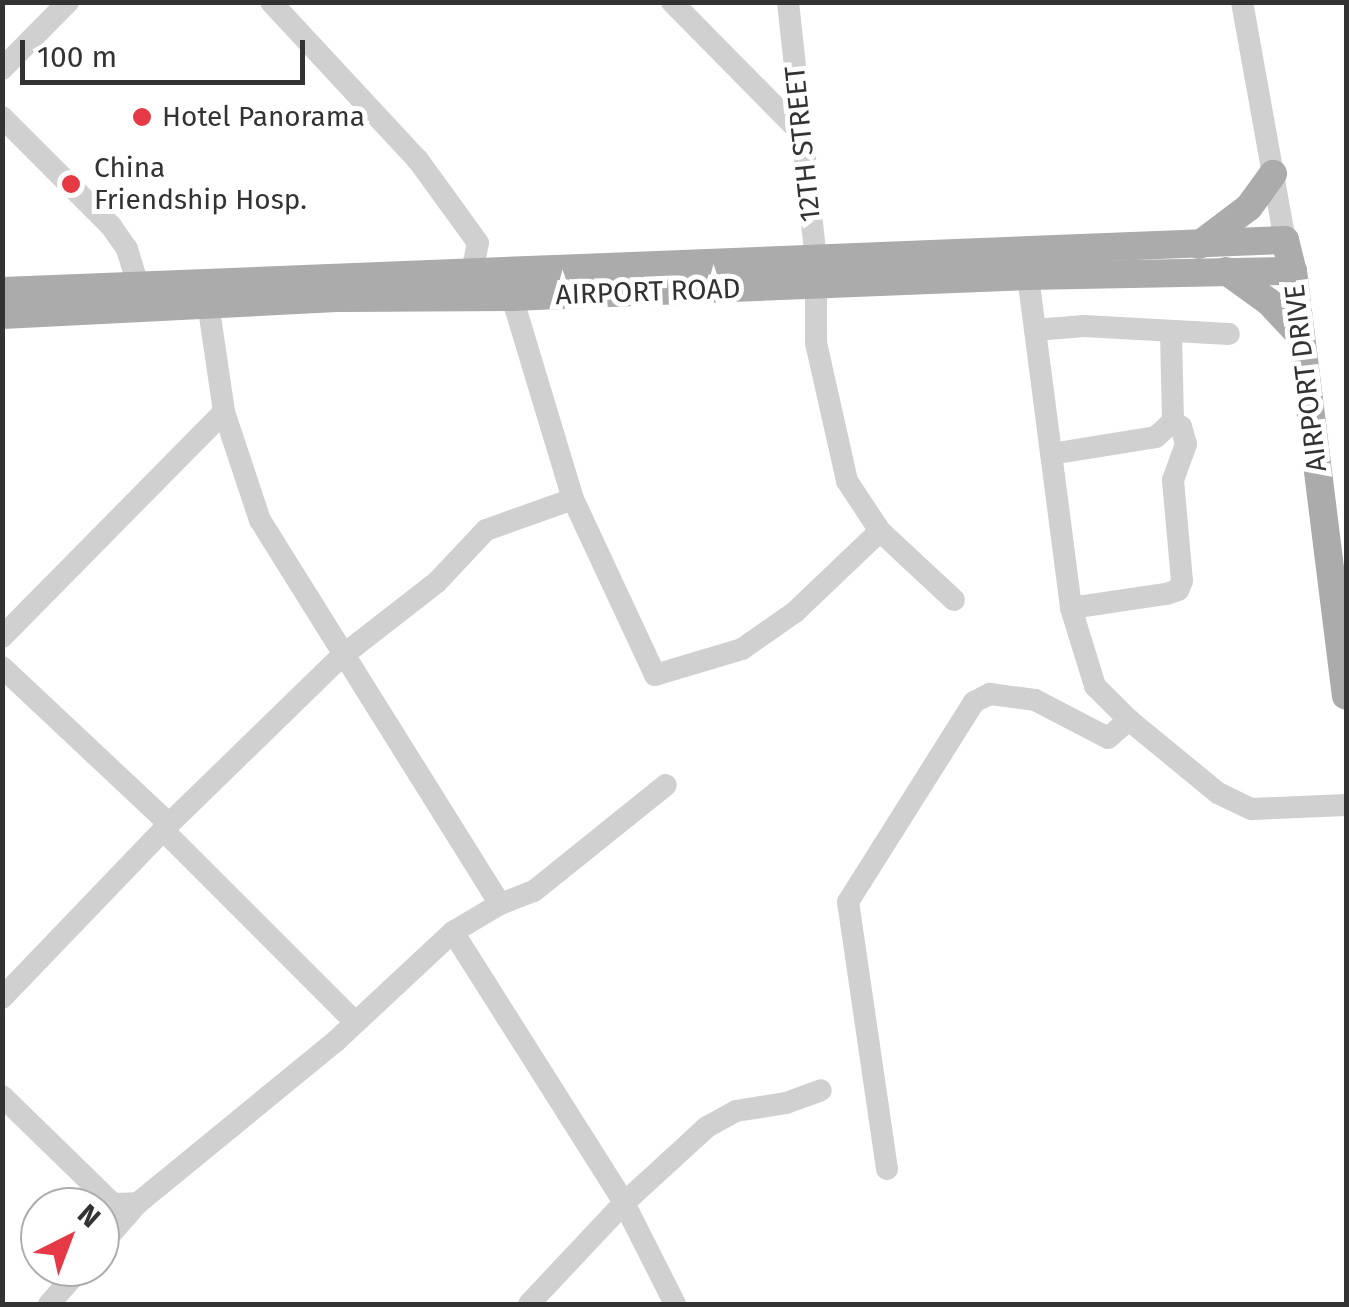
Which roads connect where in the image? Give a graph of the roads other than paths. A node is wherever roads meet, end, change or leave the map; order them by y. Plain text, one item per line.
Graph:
1 (68, 2) edge
2 (271, 2) edge
3 (672, 2) edge
4 (788, 2) edge
5 (1242, 2) edge
6 (2, 69) edge
7 (2, 116) edge
8 (799, 131) junction
9 (1273, 174) junction
10 (1285, 240) junction
11 (1198, 246) junction
12 (1226, 271) junction
13 (1293, 271) junction
14 (472, 272) junction
15 (816, 272) junction
16 (1028, 276) junction
17 (138, 284) junction
18 (2, 291) edge
19 (512, 297) junction
20 (208, 303) junction
21 (2, 315) edge
22 (1035, 330) junction
23 (1171, 334) junction
24 (1229, 334) dead end
25 (1301, 336) junction
26 (224, 412) junction
27 (1173, 421) junction
28 (1051, 454) junction
29 (572, 499) junction
30 (880, 530) junction
31 (954, 600) dead end
32 (1070, 608) junction
33 (2, 637) edge
34 (342, 656) junction
35 (2, 666) edge
36 (1346, 696) edge
37 (1129, 720) junction
38 (666, 785) dead end
39 (1346, 805) edge
40 (166, 827) junction
41 (500, 904) junction
42 (452, 932) junction
43 (2, 998) edge
44 (354, 1021) junction
45 (821, 1090) dead end
46 (2, 1096) edge
47 (887, 1169) dead end
48 (138, 1202) junction
49 (624, 1203) junction
50 (120, 1223) edge
51 (529, 1304) edge
52 (675, 1304) edge

1 - 6 street
2 - 14 street
3 - 8 street
4 - 8 street, 12TH STREET
5 - 9 street
7 - 17 street
8 - 15 street, 12TH STREET
9 - 10 street
9 - 11 main road
10 - 11 main road, AIRPORT ROAD
10 - 13 main road, AIRPORT DRIVE
11 - 15 main road, AIRPORT ROAD
12 - 13 main road, AIRPORT ROAD
12 - 16 main road, AIRPORT ROAD
12 - 25 main road
13 - 25 main road, AIRPORT DRIVE
14 - 15 main road, AIRPORT ROAD
14 - 17 main road, AIRPORT ROAD
15 - 16 main road, AIRPORT ROAD
15 - 19 main road, AIRPORT ROAD
15 - 30 street, 12TH STREET
16 - 22 street
17 - 18 main road, AIRPORT ROAD
19 - 20 main road, AIRPORT ROAD
19 - 29 street
20 - 21 main road, AIRPORT ROAD
20 - 26 street
22 - 23 street
22 - 28 street
23 - 24 street
23 - 27 street
25 - 36 main road, AIRPORT DRIVE
26 - 33 street
26 - 34 street
27 - 28 street
27 - 32 street
28 - 32 street
29 - 30 street
29 - 34 street
30 - 31 street, 12TH STREET
32 - 37 street
34 - 40 street
34 - 41 street
35 - 40 street
37 - 39 street
37 - 47 street
38 - 41 street
40 - 43 street
40 - 44 street
41 - 42 street
42 - 44 street
42 - 49 street
44 - 48 street
45 - 49 street
46 - 48 street
48 - 50 street
49 - 51 street
49 - 52 street

